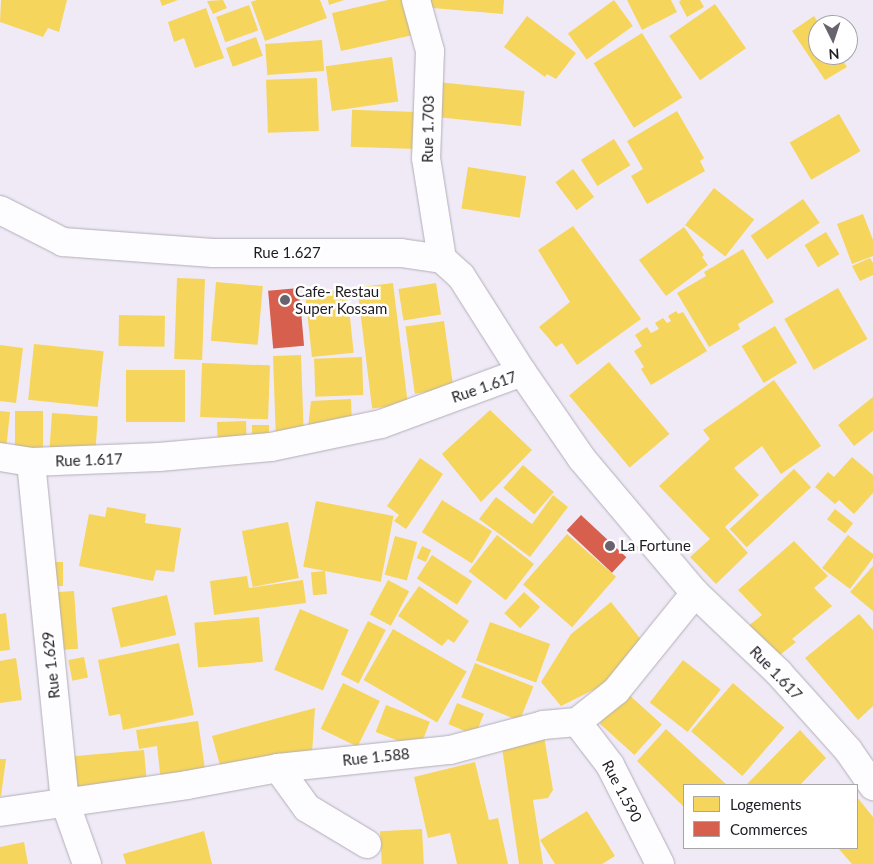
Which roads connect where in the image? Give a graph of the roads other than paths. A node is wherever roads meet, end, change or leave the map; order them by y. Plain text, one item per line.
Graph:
1 (416, 0) edge
2 (0, 210) edge
3 (442, 259) junction
4 (522, 372) junction
5 (0, 458) edge
6 (31, 462) junction
7 (695, 593) junction
8 (577, 722) junction
9 (278, 768) junction
10 (873, 786) edge
11 (64, 802) junction
12 (0, 812) edge
13 (367, 844) dead end
14 (87, 864) edge
15 (660, 864) edge

1 - 3 street, Rue 1.703
2 - 3 street, Rue 1.627
3 - 4 street
4 - 6 street, Rue 1.617
4 - 7 street, Rue 1.617
5 - 6 street, Rue 1.617
6 - 11 street, Rue 1.629
7 - 8 street
7 - 10 street, Rue 1.617
8 - 9 street, Rue 1.588
8 - 15 street, Rue 1.590
9 - 11 street, Rue 1.588
9 - 13 street
11 - 12 street, Rue 1.588
11 - 14 street, Rue 1.629

